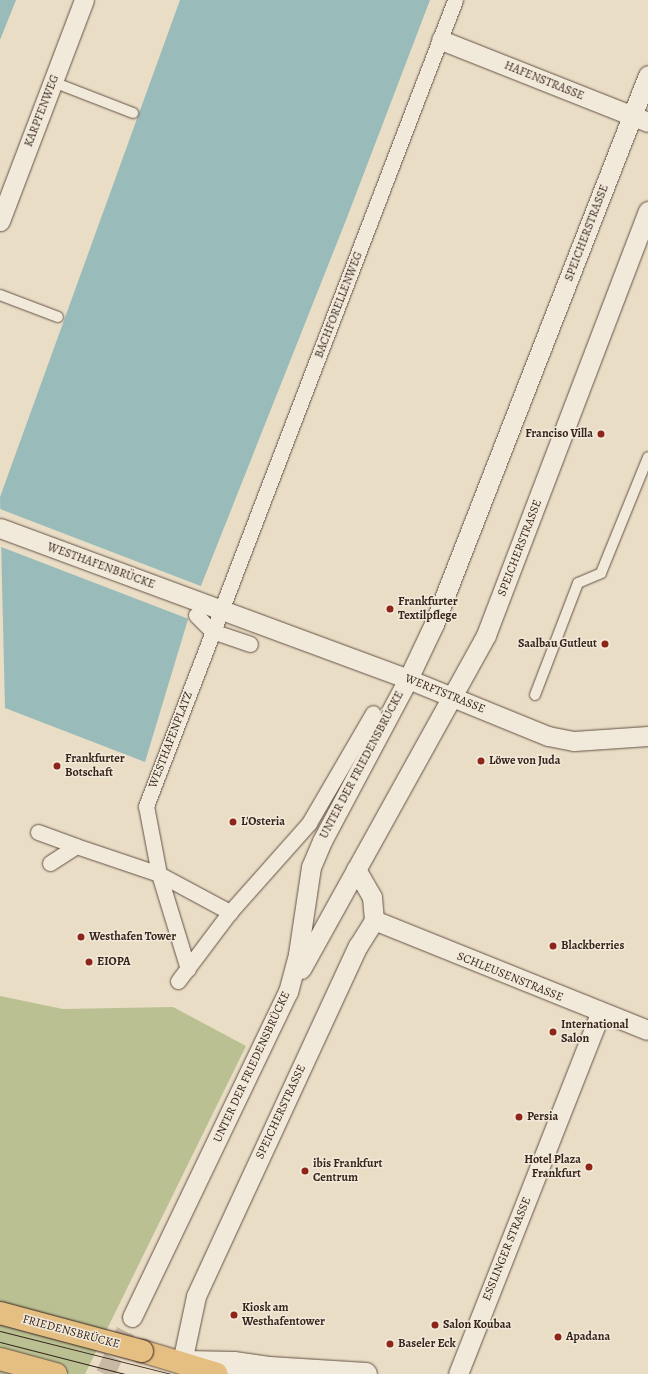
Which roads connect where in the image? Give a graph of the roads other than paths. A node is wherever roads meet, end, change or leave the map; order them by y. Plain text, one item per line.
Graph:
1 (84, 0) edge
2 (455, 0) edge
3 (441, 40) junction
4 (648, 75) edge
5 (53, 82) junction
6 (133, 113) dead end
7 (640, 119) edge
8 (648, 211) edge
9 (0, 221) edge
10 (644, 228) edge
11 (0, 295) edge
12 (58, 317) dead end
13 (648, 457) edge
14 (0, 528) edge
15 (199, 609) junction
16 (221, 610) junction
17 (212, 631) junction
18 (250, 644) dead end
19 (408, 680) junction
20 (535, 695) dead end
21 (453, 698) junction
22 (373, 713) dead end
23 (648, 736) edge
24 (38, 832) dead end
25 (76, 846) junction
26 (50, 863) dead end
27 (356, 869) junction
28 (159, 874) junction
29 (230, 912) junction
30 (374, 920) junction
31 (188, 969) junction
32 (178, 981) dead end
33 (288, 992) junction
34 (600, 1013) junction
35 (648, 1030) edge
36 (0, 1313) edge
37 (132, 1317) tunnel mouth
38 (0, 1359) edge
39 (182, 1362) junction
40 (56, 1374) edge
41 (217, 1374) edge
42 (366, 1374) edge
43 (458, 1374) edge

1 - 5 street, KARPFENWEG
2 - 3 street, BACHFORELLENWEG
3 - 7 street, HAFENSTRASSE
3 - 16 street, BACHFORELLENWEG
4 - 7 street, SPEICHERSTRASSE
5 - 6 lane
5 - 9 street, KARPFENWEG
7 - 19 street, SPEICHERSTRASSE
8 - 10 street, SPEICHERSTRASSE
10 - 21 street, SPEICHERSTRASSE
11 - 12 lane
13 - 20 lane
14 - 15 street, WESTHAFENBRÜCKE
15 - 16 street, WERFTSTRASSE
15 - 17 street
16 - 17 street, WESTHAFENPLATZ
16 - 19 street, WERFTSTRASSE
17 - 18 street
17 - 28 street, WESTHAFENPLATZ
19 - 21 street, WERFTSTRASSE
19 - 33 street, UNTER DER FRIEDENSBRÜCKE
21 - 23 street, WERFTSTRASSE
21 - 27 street, SPEICHERSTRASSE
22 - 29 street, UNTER DER FRIEDENSBRÜCKE
24 - 25 street
25 - 26 street
25 - 28 street
27 - 30 street
27 - 33 street, SPEICHERSTRASSE
28 - 29 street
28 - 31 street, WESTHAFENPLATZ
29 - 31 street, UNTER DER FRIEDENSBRÜCKE
30 - 34 street, SCHLEUSENSTRASSE
30 - 39 street, SPEICHERSTRASSE
31 - 32 street, UNTER DER FRIEDENSBRÜCKE
33 - 37 street, UNTER DER FRIEDENSBRÜCKE
34 - 35 street, SCHLEUSENSTRASSE
34 - 43 street, ESSLINGER STRASSE
36 - 39 main road, FRIEDENSBRÜCKE, bridge
38 - 40 main road
39 - 41 main road, FRIEDENSBRÜCKE
39 - 42 main road

